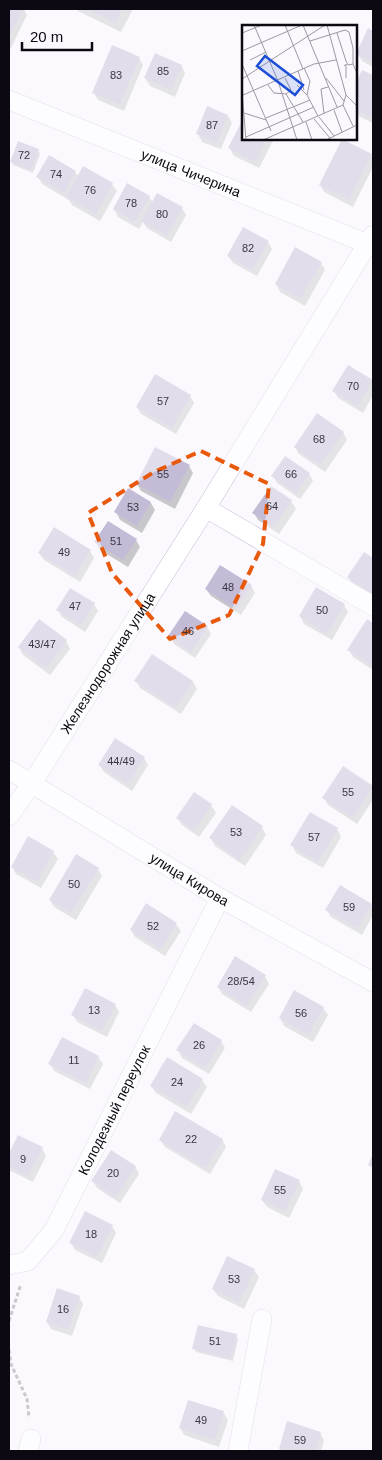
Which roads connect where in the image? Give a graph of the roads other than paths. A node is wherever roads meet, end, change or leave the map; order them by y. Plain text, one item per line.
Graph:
1 (9, 100) edge
2 (372, 241) edge
3 (206, 508) junction
4 (373, 606) edge
5 (9, 770) edge
6 (32, 784) junction
7 (9, 816) edge
8 (220, 898) junction
9 (373, 982) edge
10 (9, 1265) edge
11 (262, 1319) dead end
12 (238, 1451) edge

1 - 2 street, улица Чичерина
2 - 3 street, Железнодорожная улица
3 - 4 street
3 - 6 street, Железнодорожная улица
5 - 6 street, улица Кирова
6 - 7 street, Железнодорожная улица
6 - 8 street, улица Кирова
8 - 9 street, улица Кирова
8 - 10 street, Колодезный переулок
11 - 12 street

